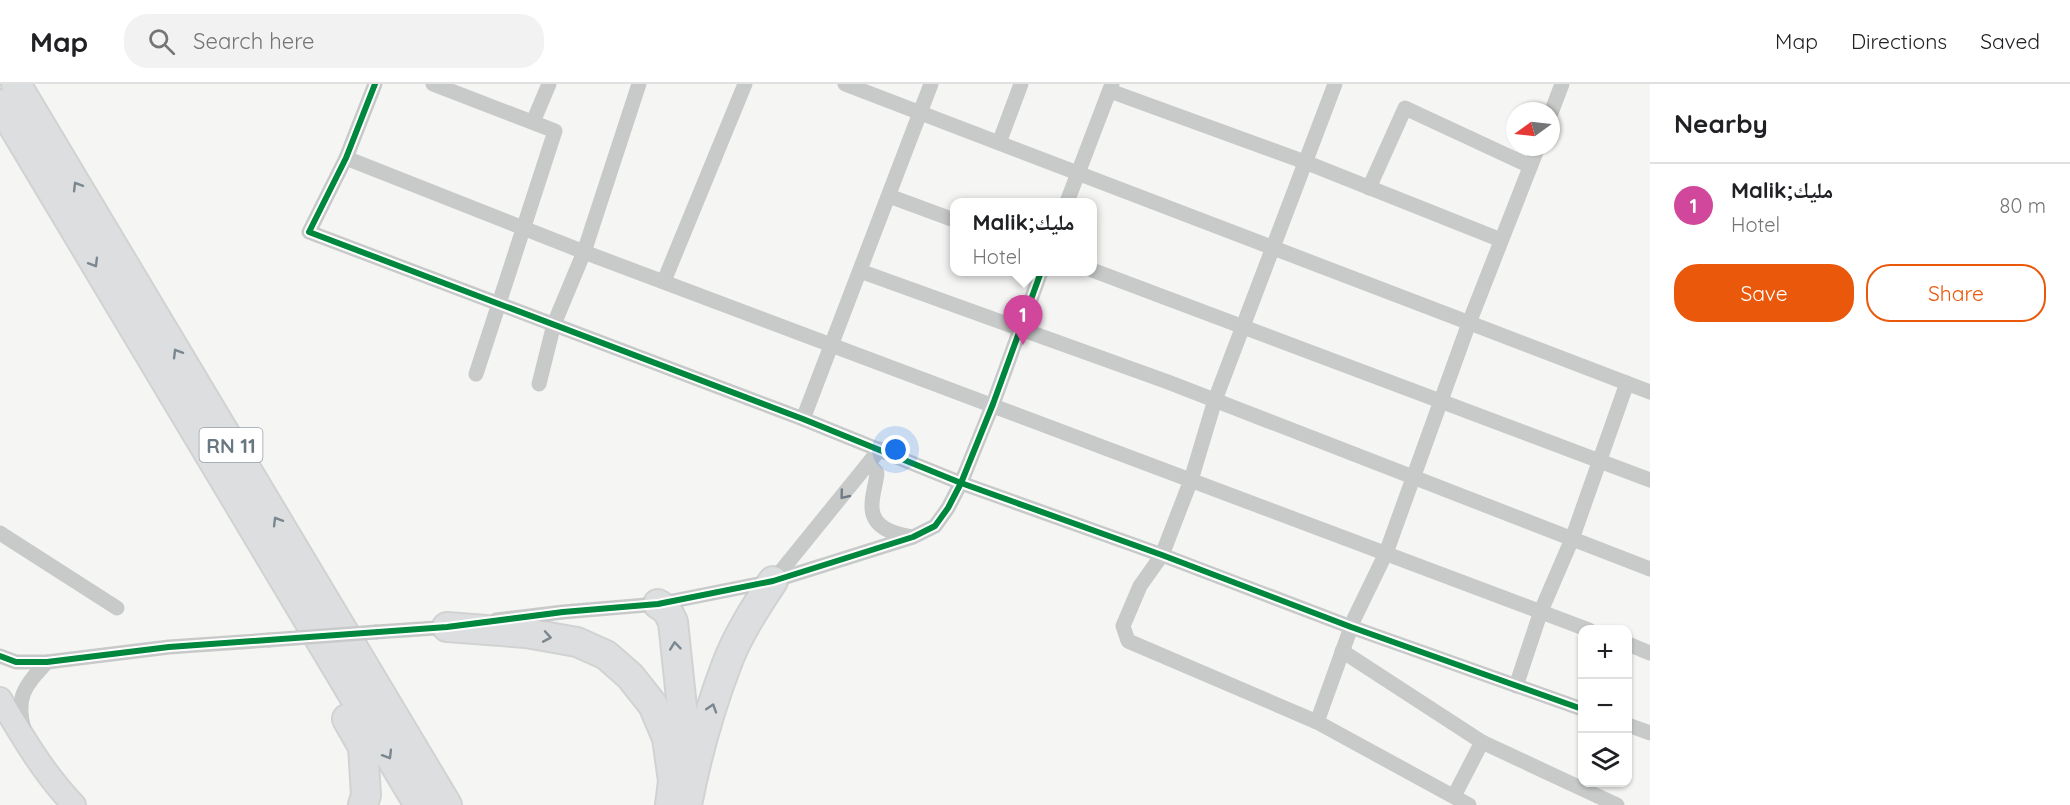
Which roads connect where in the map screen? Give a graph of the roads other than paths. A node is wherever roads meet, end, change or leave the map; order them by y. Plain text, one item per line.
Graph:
1 (16, 84) edge
2 (375, 84) edge
3 (434, 84) edge
4 (549, 84) edge
5 (639, 84) edge
6 (745, 84) edge
7 (845, 84) edge
8 (931, 84) edge
9 (1021, 84) edge
10 (1563, 84) edge
11 (1329, 86) edge
12 (1111, 88) edge
13 (475, 92) edge
14 (1556, 102) edge
15 (0, 104) edge
16 (921, 113) junction
17 (533, 122) junction
18 (999, 143) junction
19 (1534, 156) edge
20 (346, 158) junction
21 (1305, 162) junction
22 (1530, 166) junction
23 (1078, 173) junction
24 (1370, 188) junction
25 (889, 196) junction
26 (1069, 198) edge
27 (950, 219) edge
28 (525, 228) junction
29 (1501, 240) junction
30 (1273, 248) junction
31 (584, 252) junction
32 (860, 271) junction
33 (1097, 272) edge
34 (1040, 276) edge
35 (664, 281) junction
36 (498, 304) junction
37 (1469, 322) junction
38 (554, 324) junction
39 (1243, 326) junction
40 (1020, 328) junction
41 (832, 344) junction
42 (476, 374) dead end
43 (1627, 383) junction
44 (539, 384) dead end
45 (1650, 392) edge
46 (173, 394) junction
47 (1215, 400) junction
48 (1440, 401) junction
49 (993, 404) junction
50 (803, 418) junction
51 (880, 449) junction
52 (1598, 460) junction
53 (869, 464) junction
54 (1413, 477) junction
55 (1191, 480) junction
56 (1650, 480) edge
57 (961, 483) junction
58 (0, 533) edge
59 (914, 537) junction
60 (1572, 538) junction
61 (1386, 553) junction
62 (1162, 555) junction
63 (302, 563) junction
64 (1650, 569) edge
65 (773, 581) junction
66 (658, 604) junction
67 (117, 608) dead end
68 (1540, 611) junction
69 (1578, 626) edge
70 (447, 627) junction
71 (1351, 627) junction
72 (1632, 646) edge
73 (1342, 651) junction
74 (1650, 653) edge
75 (0, 656) edge
76 (47, 662) junction
77 (1516, 686) junction
78 (0, 699) edge
79 (1578, 709) edge
80 (1317, 722) junction
81 (1632, 727) edge
82 (1650, 734) edge
83 (1482, 742) junction
84 (27, 744) junction
85 (1454, 796) junction
86 (683, 799) edge
87 (74, 805) edge
88 (363, 805) edge
89 (419, 805) edge
90 (447, 805) edge
91 (460, 805) edge
92 (1469, 805) edge
93 (1617, 805) edge

63 -> 1 highway, RN 11
2 - 20 street
3 - 13 street
4 - 17 street
5 - 31 street
6 - 35 street
7 - 16 street
8 - 16 street
9 - 18 street
10 - 14 street
11 - 21 street
12 - 21 street
12 - 23 street
13 - 17 street
15 -> 46 highway, RN 11
16 - 18 street
16 - 25 street
17 - 28 street
18 - 23 street
19 - 22 street
20 - 28 street
20 - 36 street
21 - 24 street
21 - 30 street
22 - 24 street
22 - 29 street
23 - 26 street
23 - 30 street
24 - 29 street
25 - 27 street
25 - 32 street
28 - 31 street
28 - 36 street
29 - 37 street
30 - 37 street
30 - 39 street
31 - 35 street
31 - 38 street
32 - 40 street
32 - 41 street
33 - 39 street
34 - 40 street
35 - 41 street
36 - 38 street
36 - 42 street
37 - 43 street
37 - 48 street
38 - 44 street
38 - 50 street
39 - 47 street
39 - 48 street
40 - 47 street
40 - 49 street
41 - 49 street
41 - 50 street
43 - 45 street
43 - 52 street
46 - 88 highway
46 -> 89 highway, RN 11
47 - 54 street
47 - 55 street
48 - 52 street
48 - 54 street
49 - 55 street
49 - 57 street
50 - 51 street
51 - 53 street
51 - 57 street
52 - 56 street
52 - 60 street
53 - 59 street
53 -> 65 street
54 - 60 street
54 - 61 street
55 - 61 street
55 - 62 street
57 - 59 street
57 - 62 street
58 - 67 street
59 - 65 street
60 - 64 street
60 - 68 street
61 - 68 street
61 - 71 street
62 - 71 street
62 - 80 street
63 - 90 highway, RN 11
63 - 91 highway
65 - 66 street
86 -> 65 highway
66 - 70 street
86 -> 66 highway
68 - 69 street
68 - 77 street
70 - 76 street, bridge
70 -> 86 highway
71 - 73 street
71 - 77 street
72 - 74 street
73 - 80 street
73 - 83 street
75 - 76 street
76 - 84 street
77 - 79 street
78 - 84 main road
80 - 85 street
81 - 82 street
83 - 85 street
83 - 93 street
84 - 87 main road
85 - 92 street

